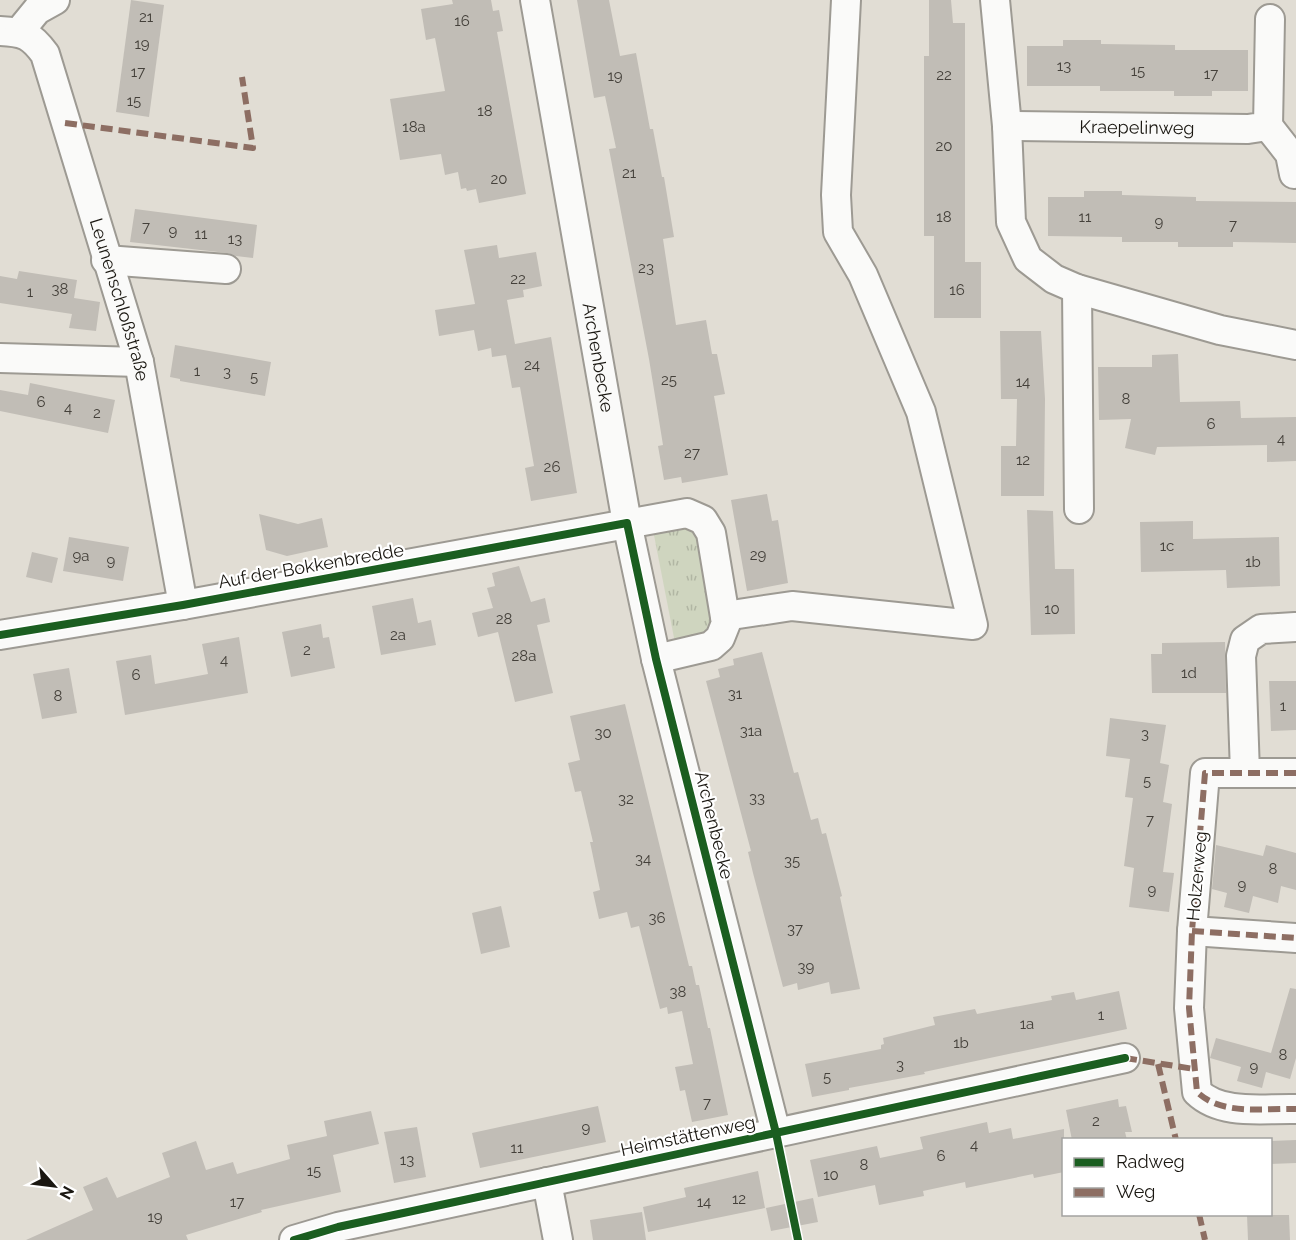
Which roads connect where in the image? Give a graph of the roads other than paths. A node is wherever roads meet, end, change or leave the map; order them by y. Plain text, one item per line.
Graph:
1 (55, 0) edge
2 (535, 0) edge
3 (846, 0) edge
4 (996, 0) edge
5 (1270, 19) dead end
6 (10, 32) edge
7 (1006, 126) junction
8 (1268, 126) junction
9 (1294, 174) dead end
10 (106, 260) junction
11 (226, 269) dead end
12 (1077, 290) junction
13 (1296, 345) edge
14 (0, 358) edge
15 (139, 362) junction
16 (1079, 508) dead end
17 (627, 523) junction
18 (183, 605) junction
19 (724, 616) junction
20 (1295, 627) edge
21 (0, 635) edge
22 (656, 659) junction
23 (1245, 773) junction
24 (1296, 773) edge
25 (1192, 931) junction
26 (1296, 938) edge
27 (1125, 1058) dead end
28 (1296, 1109) edge
29 (776, 1133) junction
30 (547, 1182) junction
31 (294, 1240) edge
32 (558, 1240) edge

1 - 6 street
2 - 17 street, Archenbecke
3 - 19 street
4 - 7 street
5 - 8 street
6 - 10 street, Leunenschloßstraße
7 - 8 street, Kraepelinweg
7 - 12 street
8 - 9 street
10 - 11 street
10 - 15 street, Leunenschloßstraße
12 - 13 street
12 - 16 street
14 - 15 street
15 - 18 street, Leunenschloßstraße
17 - 18 street, Auf der Bokkenbredde
17 - 19 street, Auf der Bokkenbredde
17 - 22 street, Archenbecke
18 - 21 street, Auf der Bokkenbredde
19 - 22 street
20 - 23 street
22 - 29 street, Archenbecke
23 - 24 street, Holzerweg
23 - 25 street, Holzerweg
25 - 26 street
25 - 28 street, Holzerweg
27 - 29 street, Heimstättenweg
29 - 30 street, Heimstättenweg
30 - 31 street, Heimstättenweg
30 - 32 street

